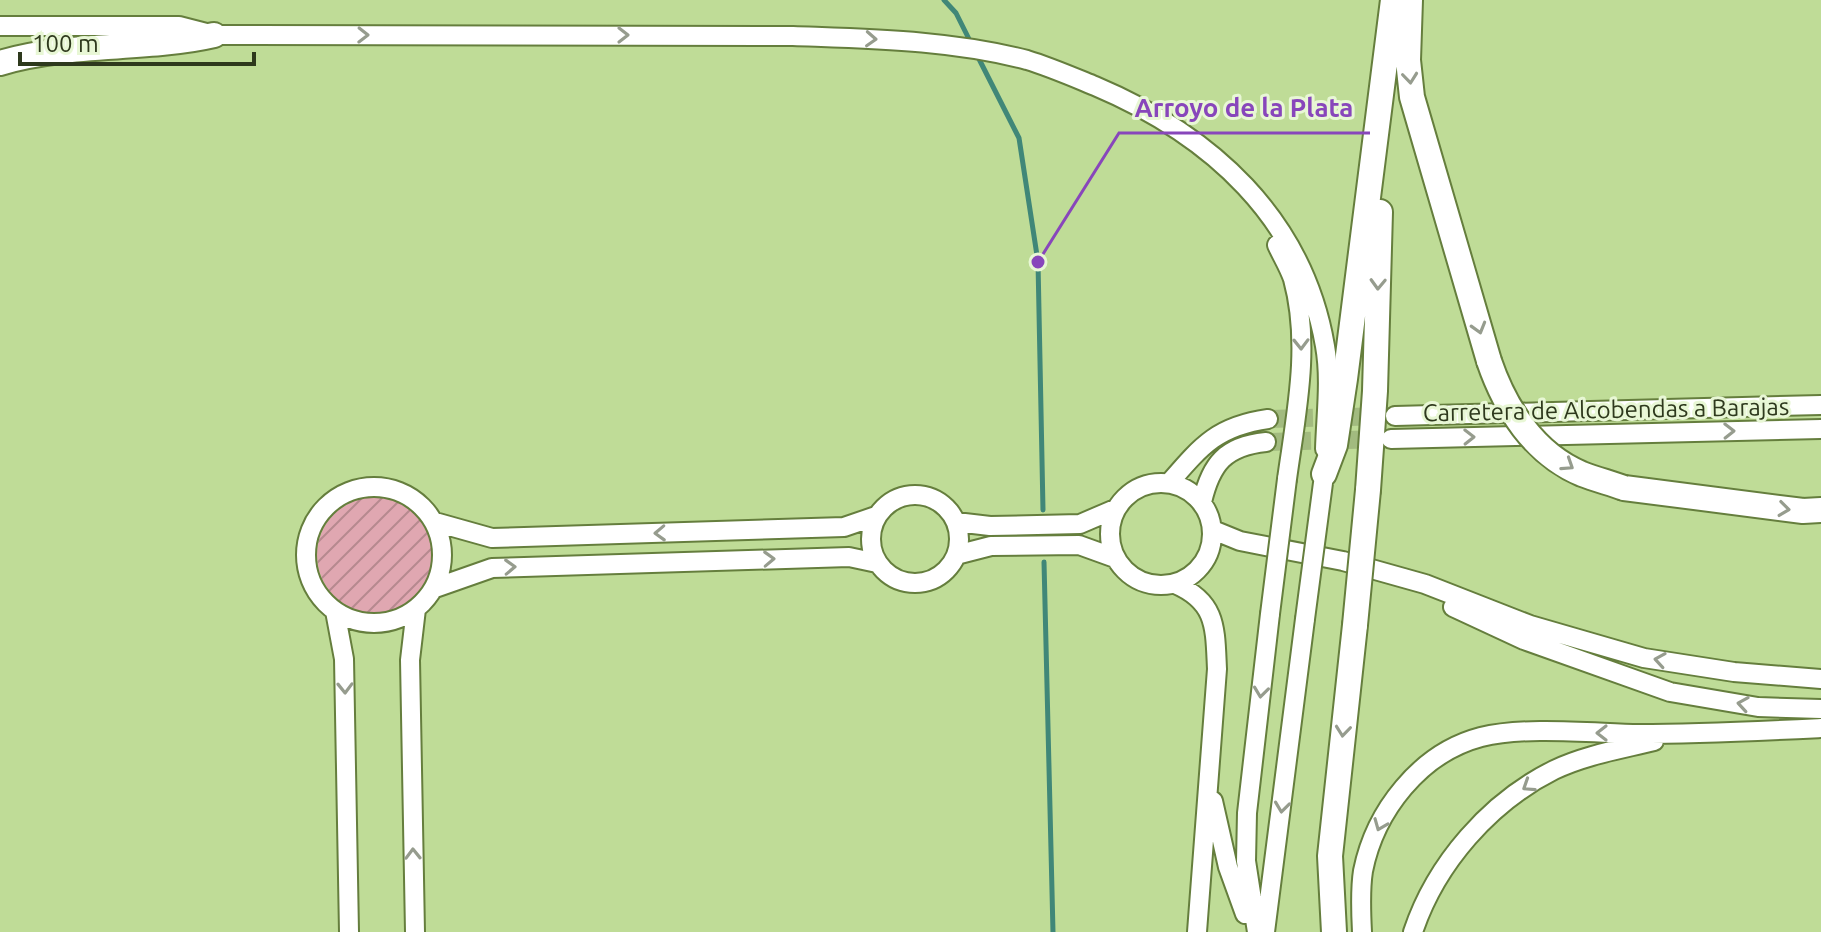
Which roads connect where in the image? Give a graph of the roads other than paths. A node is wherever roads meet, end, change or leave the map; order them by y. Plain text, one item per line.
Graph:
1 (1393, 0) edge
2 (1410, 0) edge
3 (0, 26) edge
4 (214, 35) junction
5 (0, 63) edge
6 (1383, 94) junction
7 (1250, 192) junction
8 (1821, 405) edge
9 (1395, 416) tunnel mouth
10 (1268, 419) tunnel mouth
11 (1821, 429) edge
12 (1391, 439) tunnel mouth
13 (1266, 442) tunnel mouth
14 (1324, 479) junction
15 (1170, 482) junction
16 (1202, 502) junction
17 (1115, 509) junction
18 (1821, 510) edge
19 (876, 516) junction
20 (435, 522) junction
21 (956, 522) junction
22 (1213, 530) junction
23 (956, 555) junction
24 (1115, 558) junction
25 (877, 563) junction
26 (1390, 575) junction
27 (1175, 584) junction
28 (435, 588) junction
29 (416, 609) junction
30 (335, 611) junction
31 (1821, 679) edge
32 (1821, 709) edge
33 (1821, 728) edge
34 (1680, 734) junction
35 (1209, 778) junction
36 (349, 932) edge
37 (415, 932) edge
38 (1197, 932) edge
39 (1255, 932) edge
40 (1265, 932) edge
41 (1334, 932) edge
42 (1362, 932) edge
43 (1413, 932) edge

1 - 6 highway
2 -> 18 highway, bridge
3 - 4 street
4 - 5 highway
4 -> 7 street
6 - 14 highway
6 -> 41 highway, bridge
7 - 14 street
7 -> 39 street, bridge
8 - 9 street, Carretera de Alcobendas a Barajas
10 - 15 street
12 -> 11 street, Carretera de Alcobendas a Barajas
13 - 16 street
14 -> 40 street, bridge
15 - 16 street
15 - 17 street
16 - 22 street
17 - 21 street
17 - 24 street
19 -> 20 street
19 - 21 street
19 - 25 street
20 - 28 street
20 - 30 street
21 - 23 street
22 - 26 street
22 - 27 street
23 - 24 street
23 - 25 street
24 - 27 street
28 -> 25 street
31 -> 26 street
32 -> 26 street
27 - 35 street
28 - 29 street
29 - 30 street
37 -> 29 street
30 -> 36 street
33 - 34 street
34 -> 42 street
34 -> 43 street
35 - 38 street
35 - 39 street

